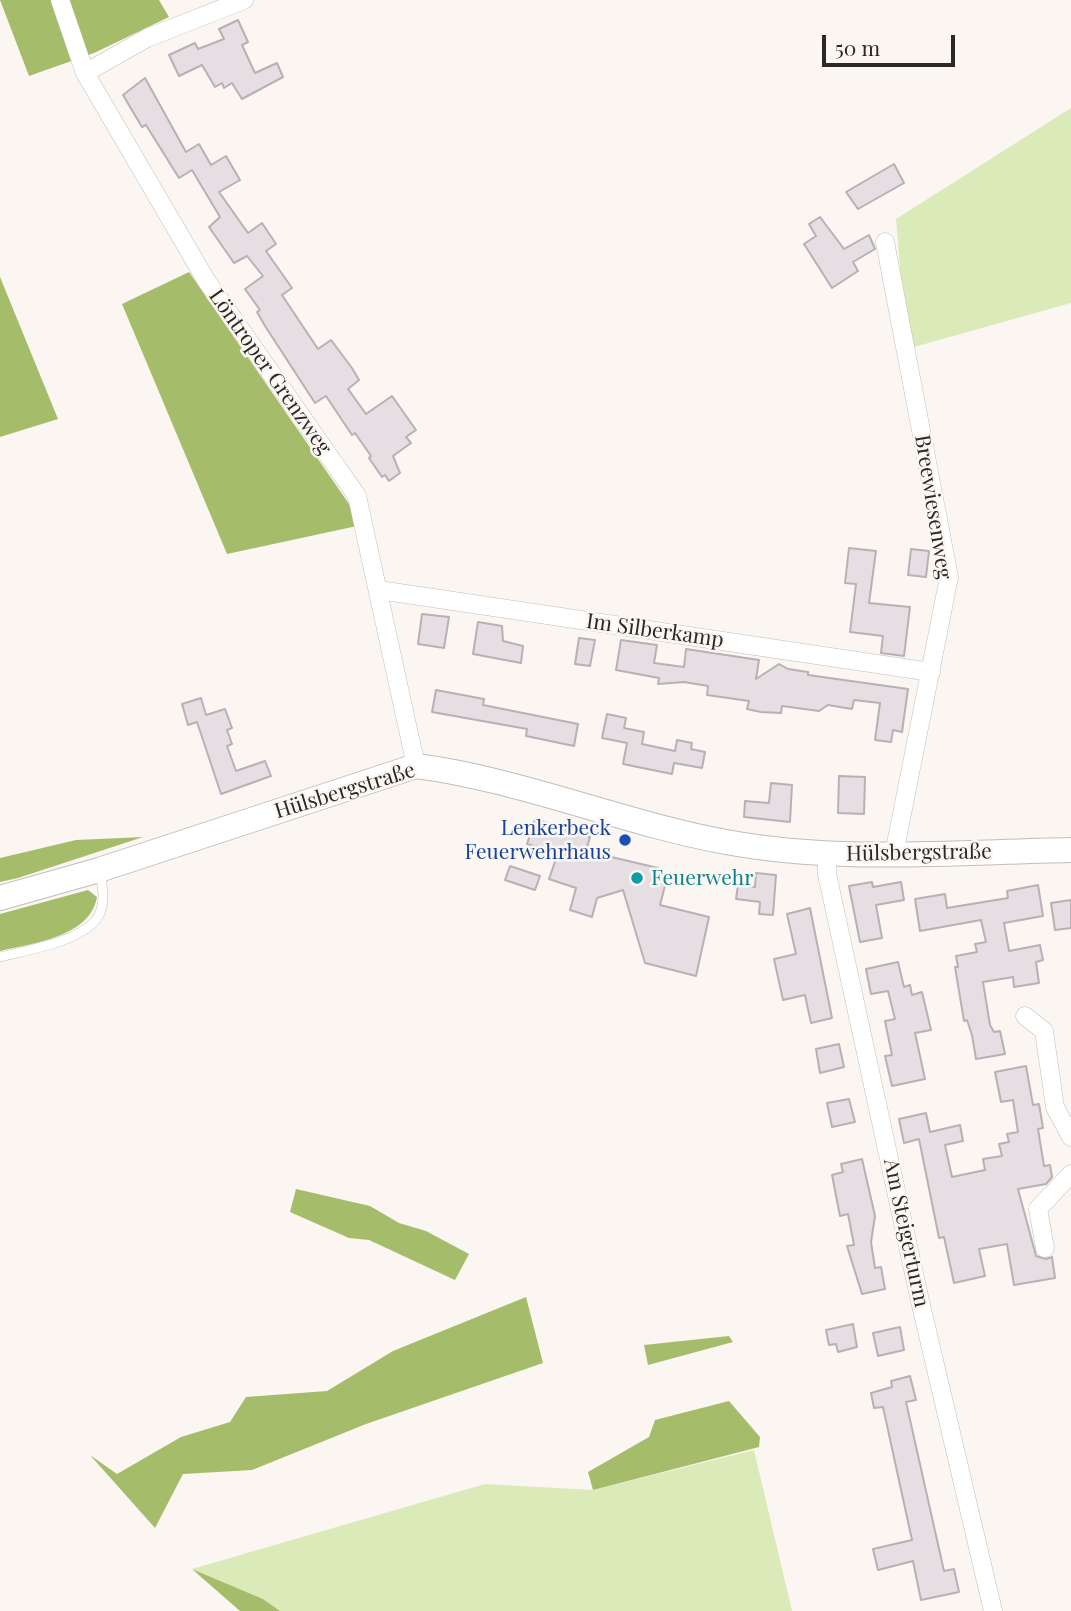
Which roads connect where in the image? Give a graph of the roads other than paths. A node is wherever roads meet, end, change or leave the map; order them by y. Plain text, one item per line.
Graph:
1 (60, 0) edge
2 (244, 0) edge
3 (85, 73) junction
4 (885, 242) dead end
5 (379, 590) junction
6 (931, 672) junction
7 (416, 766) junction
8 (1071, 850) edge
9 (827, 853) junction
10 (894, 854) junction
11 (99, 870) junction
12 (0, 898) edge
13 (0, 957) edge
14 (1025, 1016) dead end
15 (1071, 1136) edge
16 (1071, 1174) edge
17 (1045, 1248) dead end
18 (993, 1611) edge

1 - 3 street, Löntroper Grenzweg
2 - 3 street
3 - 5 street, Löntroper Grenzweg
4 - 6 street, Breewiesenweg
5 - 6 street, Im Silberkamp
5 - 7 street, Löntroper Grenzweg
6 - 10 street, Breewiesenweg
7 - 9 street, Hülsbergstraße
7 - 11 street, Hülsbergstraße
8 - 10 street, Hülsbergstraße
9 - 10 street, Hülsbergstraße
9 - 18 street, Am Steigerturm
11 - 12 street, Hülsbergstraße
11 - 13 lane
14 - 15 street
16 - 17 street

